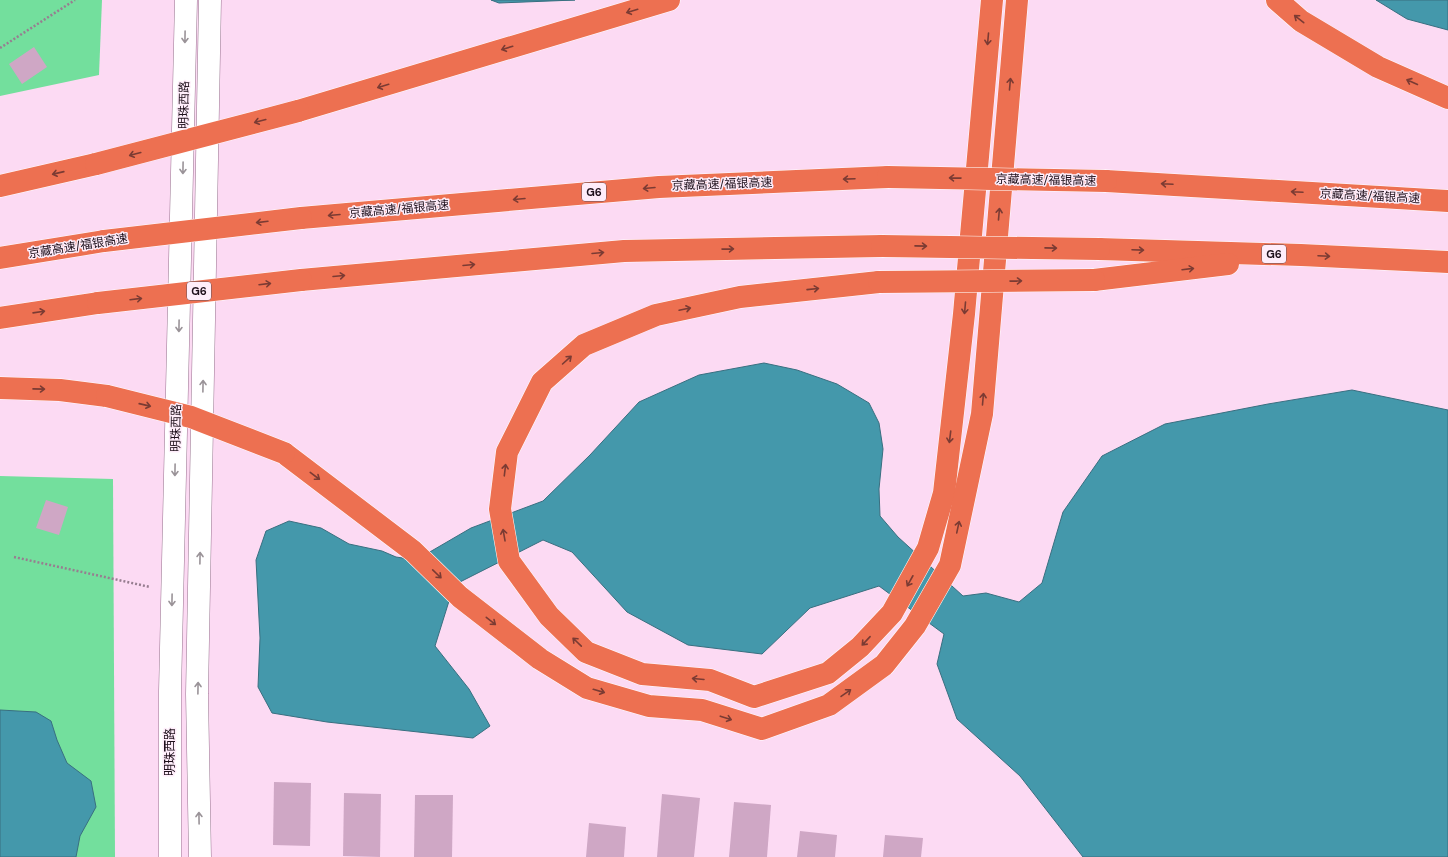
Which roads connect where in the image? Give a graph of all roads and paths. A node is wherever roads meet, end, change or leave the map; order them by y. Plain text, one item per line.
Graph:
1 (75, 0) edge
2 (186, 0) edge
3 (210, 0) edge
4 (669, 0) edge
5 (992, 0) edge
6 (1018, 0) edge
7 (1277, 0) edge
8 (0, 48) edge
9 (1448, 98) edge
10 (0, 186) edge
11 (1448, 201) edge
12 (1301, 255) junction
13 (0, 258) edge
14 (1448, 262) edge
15 (0, 318) edge
16 (0, 388) edge
17 (14, 556) dead end
18 (172, 592) junction
19 (170, 857) edge
20 (200, 857) edge

1 - 8 path
2 -> 18 street, 明珠西路
20 -> 3 street, 明珠西路
4 -> 10 highway, bridge
5 -> 12 highway, bridge
16 -> 6 highway, bridge
9 -> 7 highway
11 -> 13 highway, 京藏高速/福银高速 / G6, bridge
12 -> 14 highway, G6
15 -> 12 highway, G6, bridge
17 - 18 path
18 -> 19 street, 明珠西路

